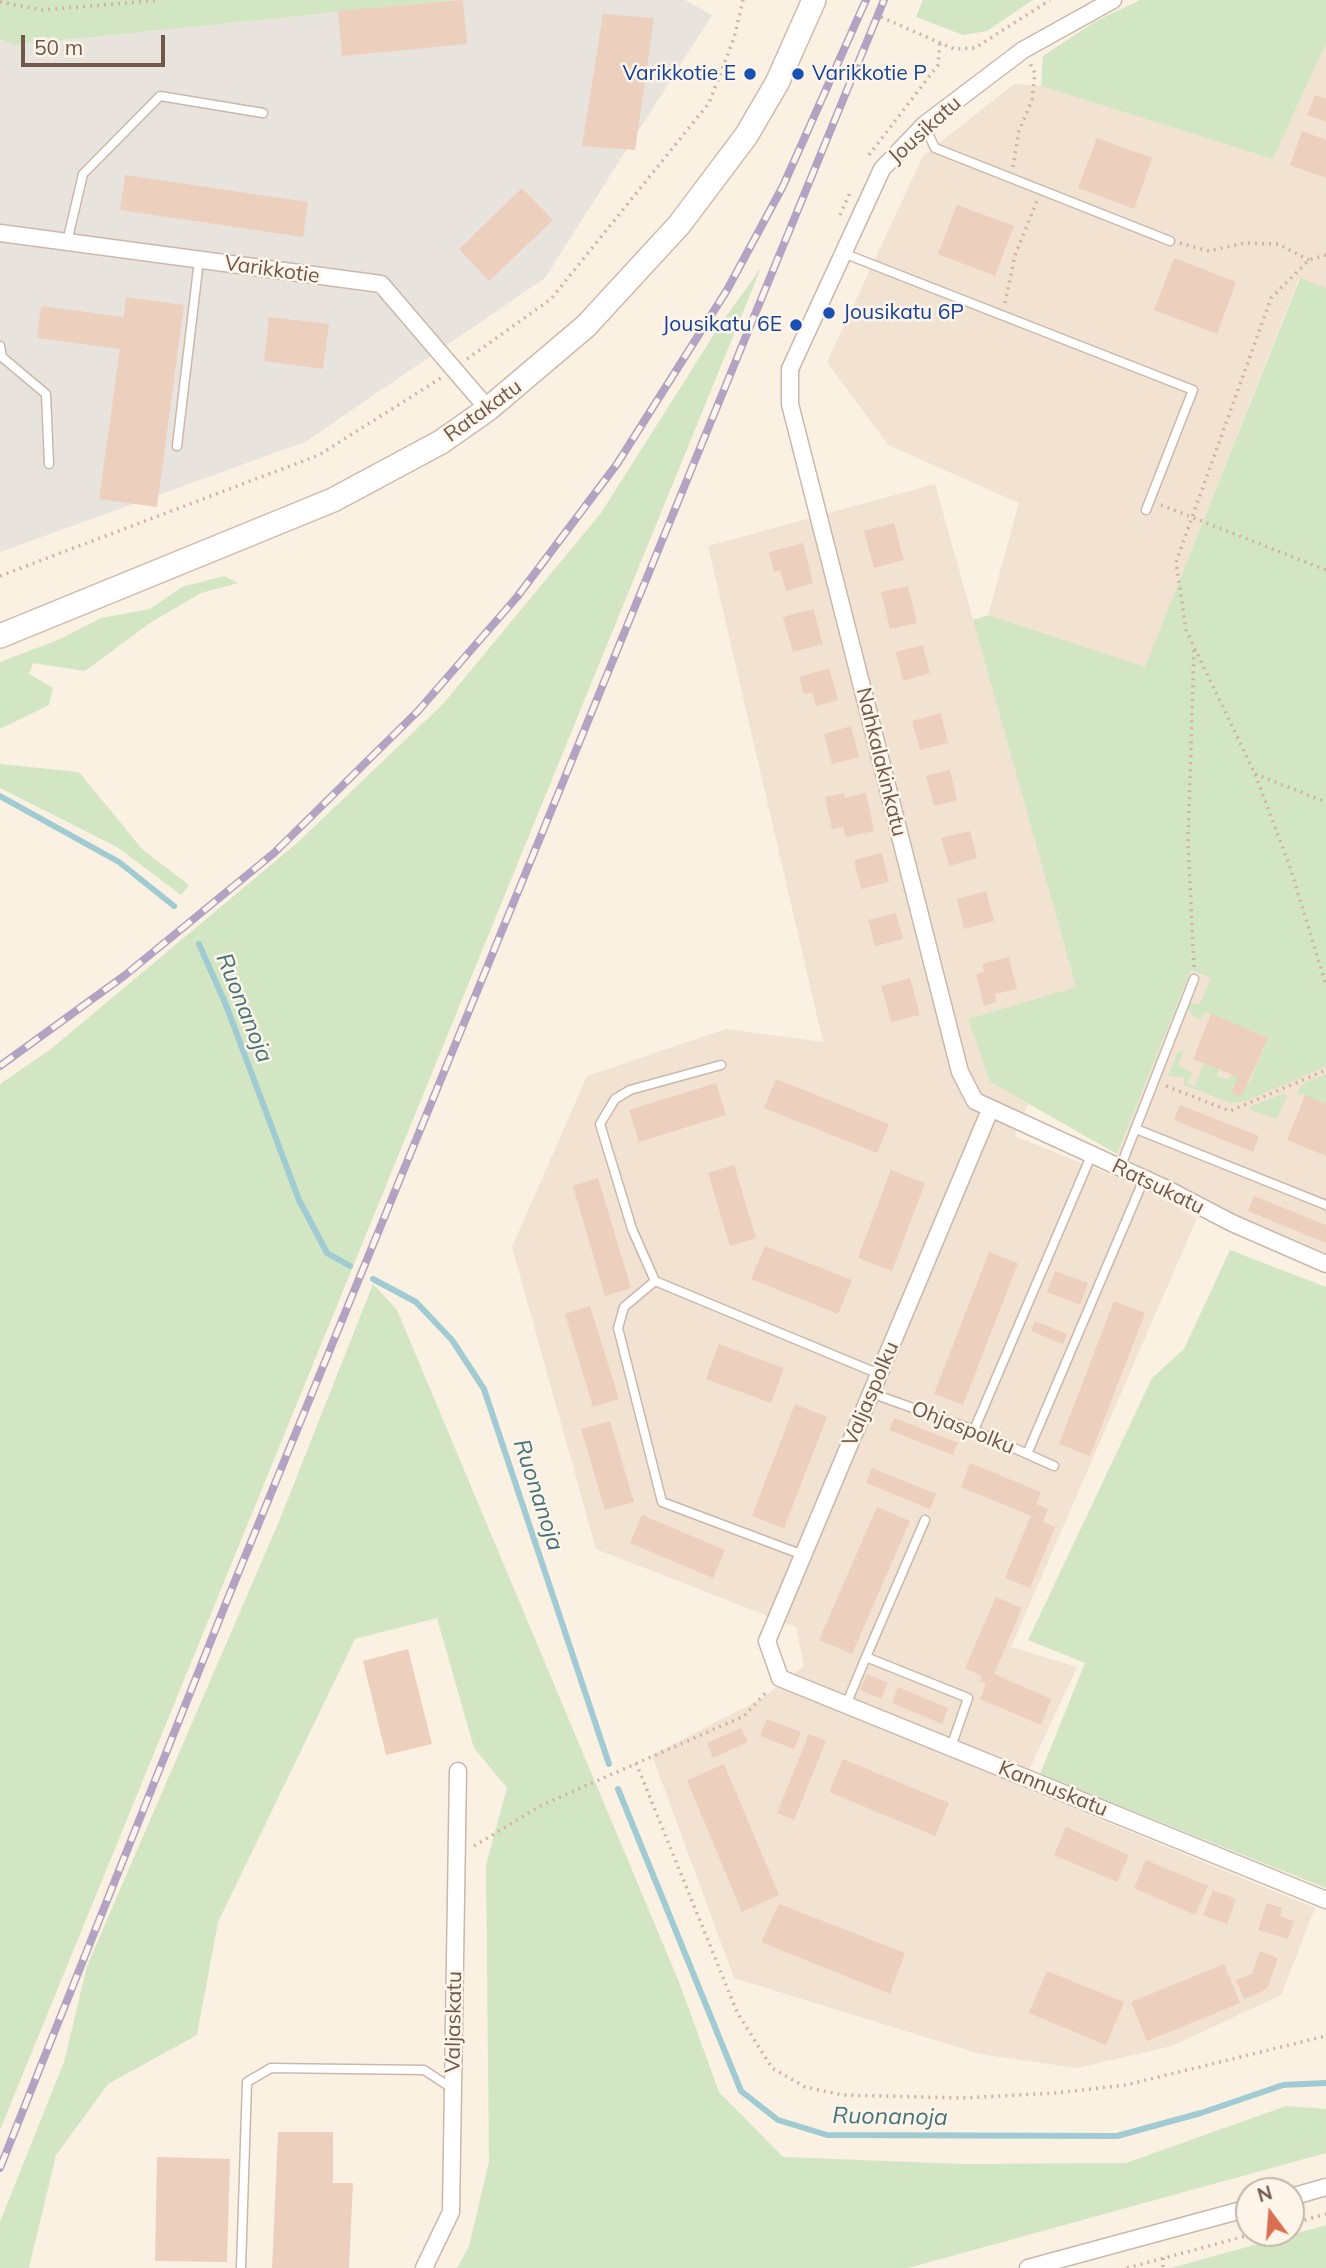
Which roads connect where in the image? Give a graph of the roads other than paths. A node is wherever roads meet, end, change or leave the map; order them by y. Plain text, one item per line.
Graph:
1 (814, 0) edge
2 (1113, 0) edge
3 (262, 113) dead end
4 (924, 125) junction
5 (1, 238) edge
6 (1170, 241) road end
7 (67, 242) junction
8 (843, 253) junction
9 (200, 260) junction
10 (0, 346) edge
11 (790, 404) joint
12 (488, 409) junction
13 (177, 446) dead end
14 (49, 464) dead end
15 (1146, 510) dead end
16 (0, 636) edge
17 (1195, 979) road end
18 (721, 1065) dead end
19 (990, 1110) junction
20 (1136, 1129) junction
21 (1091, 1156) junction
22 (1120, 1168) junction
23 (1144, 1179) junction
24 (1326, 1205) edge
25 (1326, 1264) edge
26 (655, 1281) junction
27 (879, 1374) junction
28 (871, 1393) junction
29 (974, 1430) junction
30 (1027, 1454) junction
31 (1054, 1466) dead end
32 (925, 1520) dead end
33 (803, 1555) junction
34 (866, 1657) junction
35 (780, 1678) joint
36 (846, 1705) junction
37 (951, 1747) junction
38 (458, 1770) dead end
39 (1326, 1900) edge
40 (453, 2089) junction
41 (1326, 2187) edge
42 (1305, 2193) edge
43 (1235, 2212) edge
44 (241, 2268) edge
45 (424, 2268) edge
46 (1028, 2268) edge

1 - 12 main road, Ratakatu
2 - 4 street, Jousikatu
3 - 7 lane
4 - 6 lane
4 - 8 street, Jousikatu
5 - 7 street, Varikkotie
7 - 9 street, Varikkotie
8 - 11 street, Jousikatu
8 - 15 lane
9 - 12 street, Varikkotie
9 - 13 lane
10 - 14 lane
11 - 19 street, Nahkalakinkatu
12 - 16 main road, Ratakatu
17 - 20 lane
18 - 26 lane
19 - 21 street, Ratsukatu
19 - 27 street, Valjaspolku
20 - 22 lane
20 - 24 lane
21 - 22 street, Ratsukatu
21 - 29 lane
22 - 23 street, Ratsukatu
23 - 25 street, Ratsukatu
23 - 30 lane
26 - 27 lane
26 - 33 lane
27 - 28 street, Valjaspolku
28 - 29 lane, Ohjaspolku
28 - 33 street, Valjaspolku
29 - 30 lane, Ohjaspolku
30 - 31 lane, Ohjaspolku
32 - 34 lane
33 - 35 street, Valjaspolku
34 - 36 lane
34 - 37 lane
35 - 36 street, Kannuskatu
36 - 37 street, Kannuskatu
37 - 39 street, Kannuskatu
38 - 40 street, Valjaskatu
40 - 44 lane
40 - 45 street, Valjaskatu
41 - 42 street
43 - 46 street

